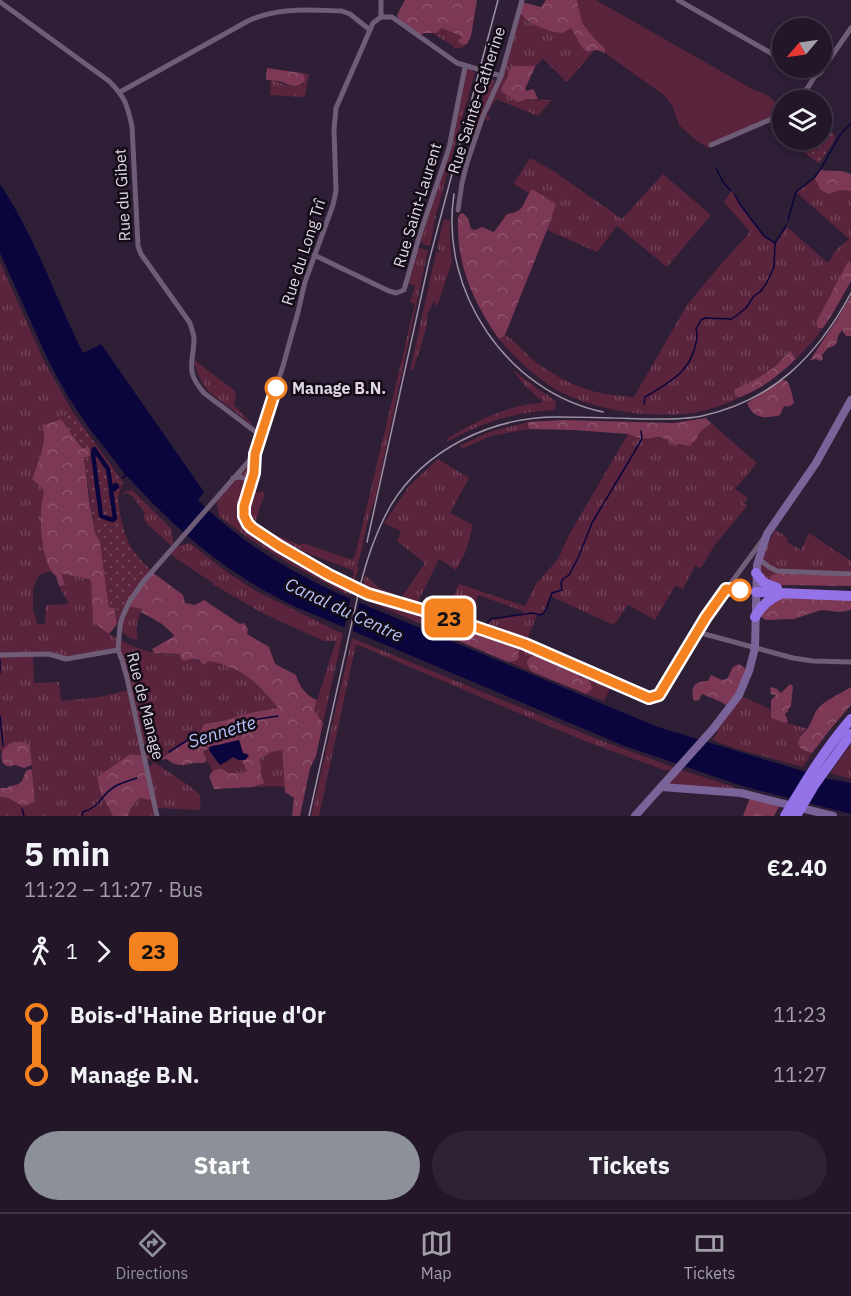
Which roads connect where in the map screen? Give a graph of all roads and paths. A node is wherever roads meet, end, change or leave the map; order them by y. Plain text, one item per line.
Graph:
1 (381, 0) edge
2 (522, 0) edge
3 (678, 0) edge
4 (0, 2) edge
5 (381, 17) junction
6 (851, 28) edge
7 (370, 30) junction
8 (772, 54) edge
9 (832, 54) edge
10 (465, 67) junction
11 (501, 76) junction
12 (120, 92) junction
13 (772, 119) edge
14 (711, 145) dead end
15 (458, 210) dead end
16 (314, 255) junction
17 (851, 400) edge
18 (262, 433) junction
19 (255, 454) junction
20 (233, 478) junction
21 (249, 488) junction
22 (767, 534) junction
23 (758, 558) junction
24 (756, 573) junction
25 (851, 574) edge
26 (726, 589) junction
27 (756, 590) junction
28 (851, 590) edge
29 (780, 591) junction
30 (851, 596) edge
31 (755, 617) junction
32 (697, 632) junction
33 (755, 648) junction
34 (118, 650) junction
35 (0, 655) edge
36 (851, 662) edge
37 (851, 719) edge
38 (851, 734) edge
39 (829, 755) junction
40 (661, 787) junction
41 (158, 816) edge
42 (635, 816) edge
43 (785, 816) edge
44 (796, 816) edge
45 (832, 816) edge

1 - 5 street
2 - 11 street, Rue Sainte-Catherine
3 - 8 street
4 - 12 street, Rue du Gibet
5 - 7 street, Rue du Long Trî
5 - 10 street
6 - 9 street
7 - 12 street
7 - 16 street, Rue du Long Trî
10 - 11 street
10 - 16 street, Rue Saint-Laurent
11 - 15 street, Rue Sainte-Catherine
12 - 18 street, Rue du Gibet
13 - 14 street
16 - 18 street, Rue du Long Trî
17 - 22 street
18 - 19 street, Rue du Long Trî
19 - 20 street
19 - 21 street
20 - 21 street
20 - 34 street, Rue de Manage
21 - 32 street
22 - 23 street
22 - 26 street
23 - 24 street
23 - 25 street
24 - 27 street
24 - 29 highway
26 - 27 street
26 - 32 street
27 - 29 highway
27 - 31 street
28 - 29 highway
29 - 30 highway
29 - 31 highway
31 - 33 street
32 - 33 street
33 - 36 street
33 - 40 street
34 - 35 street
34 - 41 street, Rue de Manage
37 - 39 highway
38 - 39 highway
39 - 43 highway
39 - 44 highway
40 - 42 street
40 - 45 street

